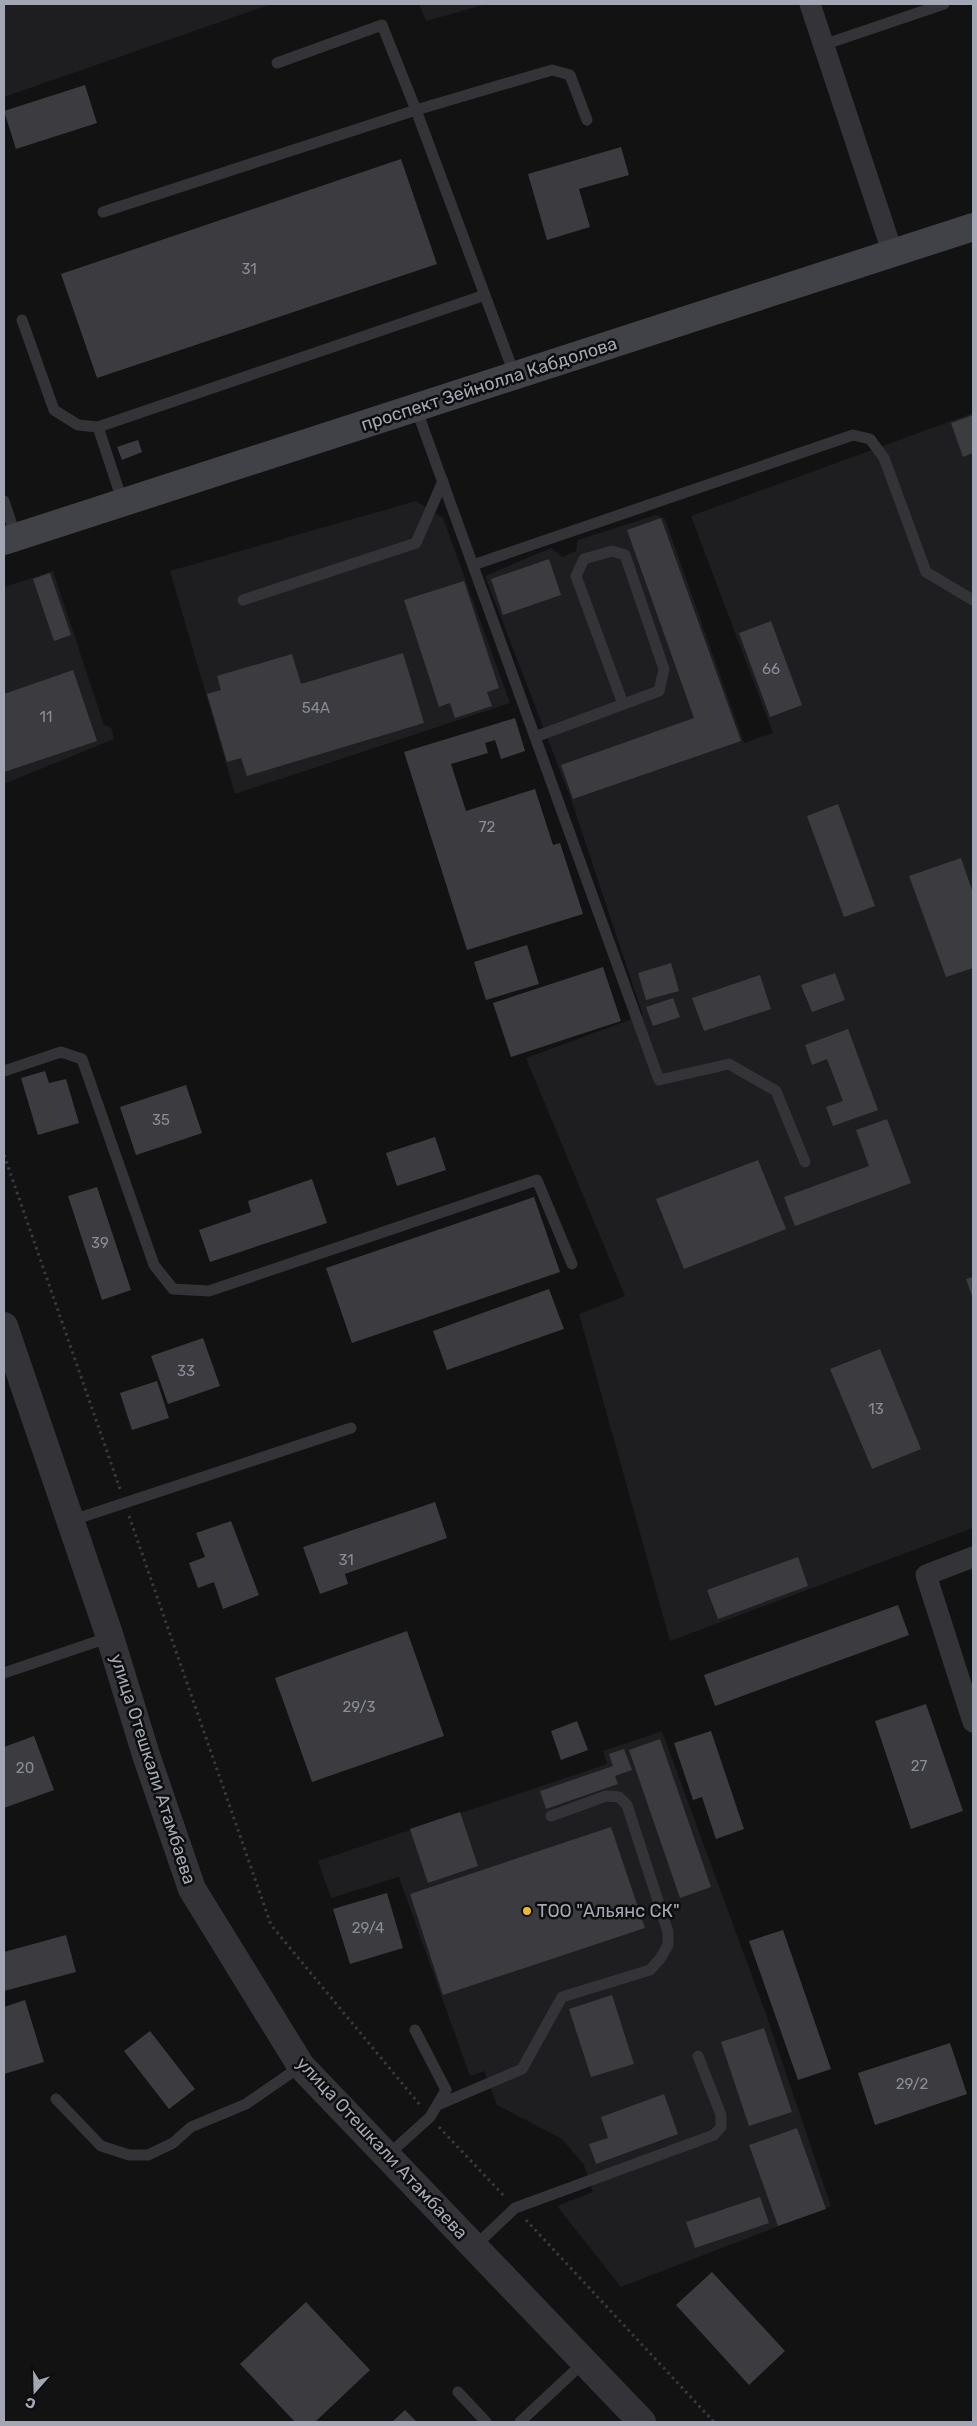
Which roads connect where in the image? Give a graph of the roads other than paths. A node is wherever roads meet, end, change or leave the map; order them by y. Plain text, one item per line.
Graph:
1 (810, 4) edge
2 (944, 4) edge
3 (823, 45) junction
4 (277, 63) dead end
5 (416, 110) junction
6 (587, 120) dead end
7 (103, 212) dead end
8 (973, 226) edge
9 (893, 254) junction
10 (485, 295) junction
11 (22, 320) dead end
12 (514, 376) junction
13 (416, 408) junction
14 (98, 427) junction
15 (443, 481) junction
16 (4, 501) edge
17 (123, 503) junction
18 (10, 539) edge
19 (473, 565) junction
20 (243, 600) dead end
21 (973, 600) edge
22 (623, 704) junction
23 (535, 737) junction
24 (4, 1071) edge
25 (805, 1162) dead end
26 (572, 1264) dead end
27 (4, 1326) edge
28 (350, 1428) dead end
29 (70, 1521) junction
30 (973, 1557) edge
31 (110, 1637) junction
32 (4, 1674) edge
33 (973, 1722) edge
34 (551, 1816) dead end
35 (414, 2030) dead end
36 (698, 2056) dead end
37 (301, 2066) junction
38 (56, 2099) dead end
39 (440, 2104) junction
40 (388, 2155) junction
41 (475, 2246) junction
42 (584, 2362) junction
43 (458, 2392) dead end
44 (486, 2422) edge
45 (520, 2422) edge
46 (642, 2422) edge

1 - 3 street
2 - 3 lane
3 - 9 street
4 - 5 lane
5 - 6 lane
5 - 7 lane
5 - 10 lane
8 - 9 main road, проспект Зейнолла Кабдолова
9 - 12 main road, проспект Зейнолла Кабдолова
10 - 12 lane
10 - 14 lane
11 - 14 lane
12 - 13 main road, проспект Зейнолла Кабдолова
13 - 15 lane
13 - 17 main road, проспект Зейнолла Кабдолова
14 - 17 lane
15 - 19 lane
15 - 20 lane
16 - 18 lane
17 - 18 main road, проспект Зейнолла Кабдолова
19 - 21 lane
19 - 23 lane
22 - 22 lane
22 - 23 lane
23 - 25 lane
24 - 26 lane
27 - 29 street, улица Отешкали Атамбаева
28 - 29 lane
29 - 31 street, улица Отешкали Атамбаева
30 - 33 street
31 - 32 lane
31 - 37 street, улица Отешкали Атамбаева
34 - 39 lane
35 - 39 lane
36 - 41 lane
37 - 38 lane
37 - 40 street, улица Отешкали Атамбаева
39 - 40 lane
40 - 41 street, улица Отешкали Атамбаева
41 - 42 street, улица Отешкали Атамбаева
42 - 45 lane
42 - 46 street, улица Отешкали Атамбаева
43 - 44 lane

